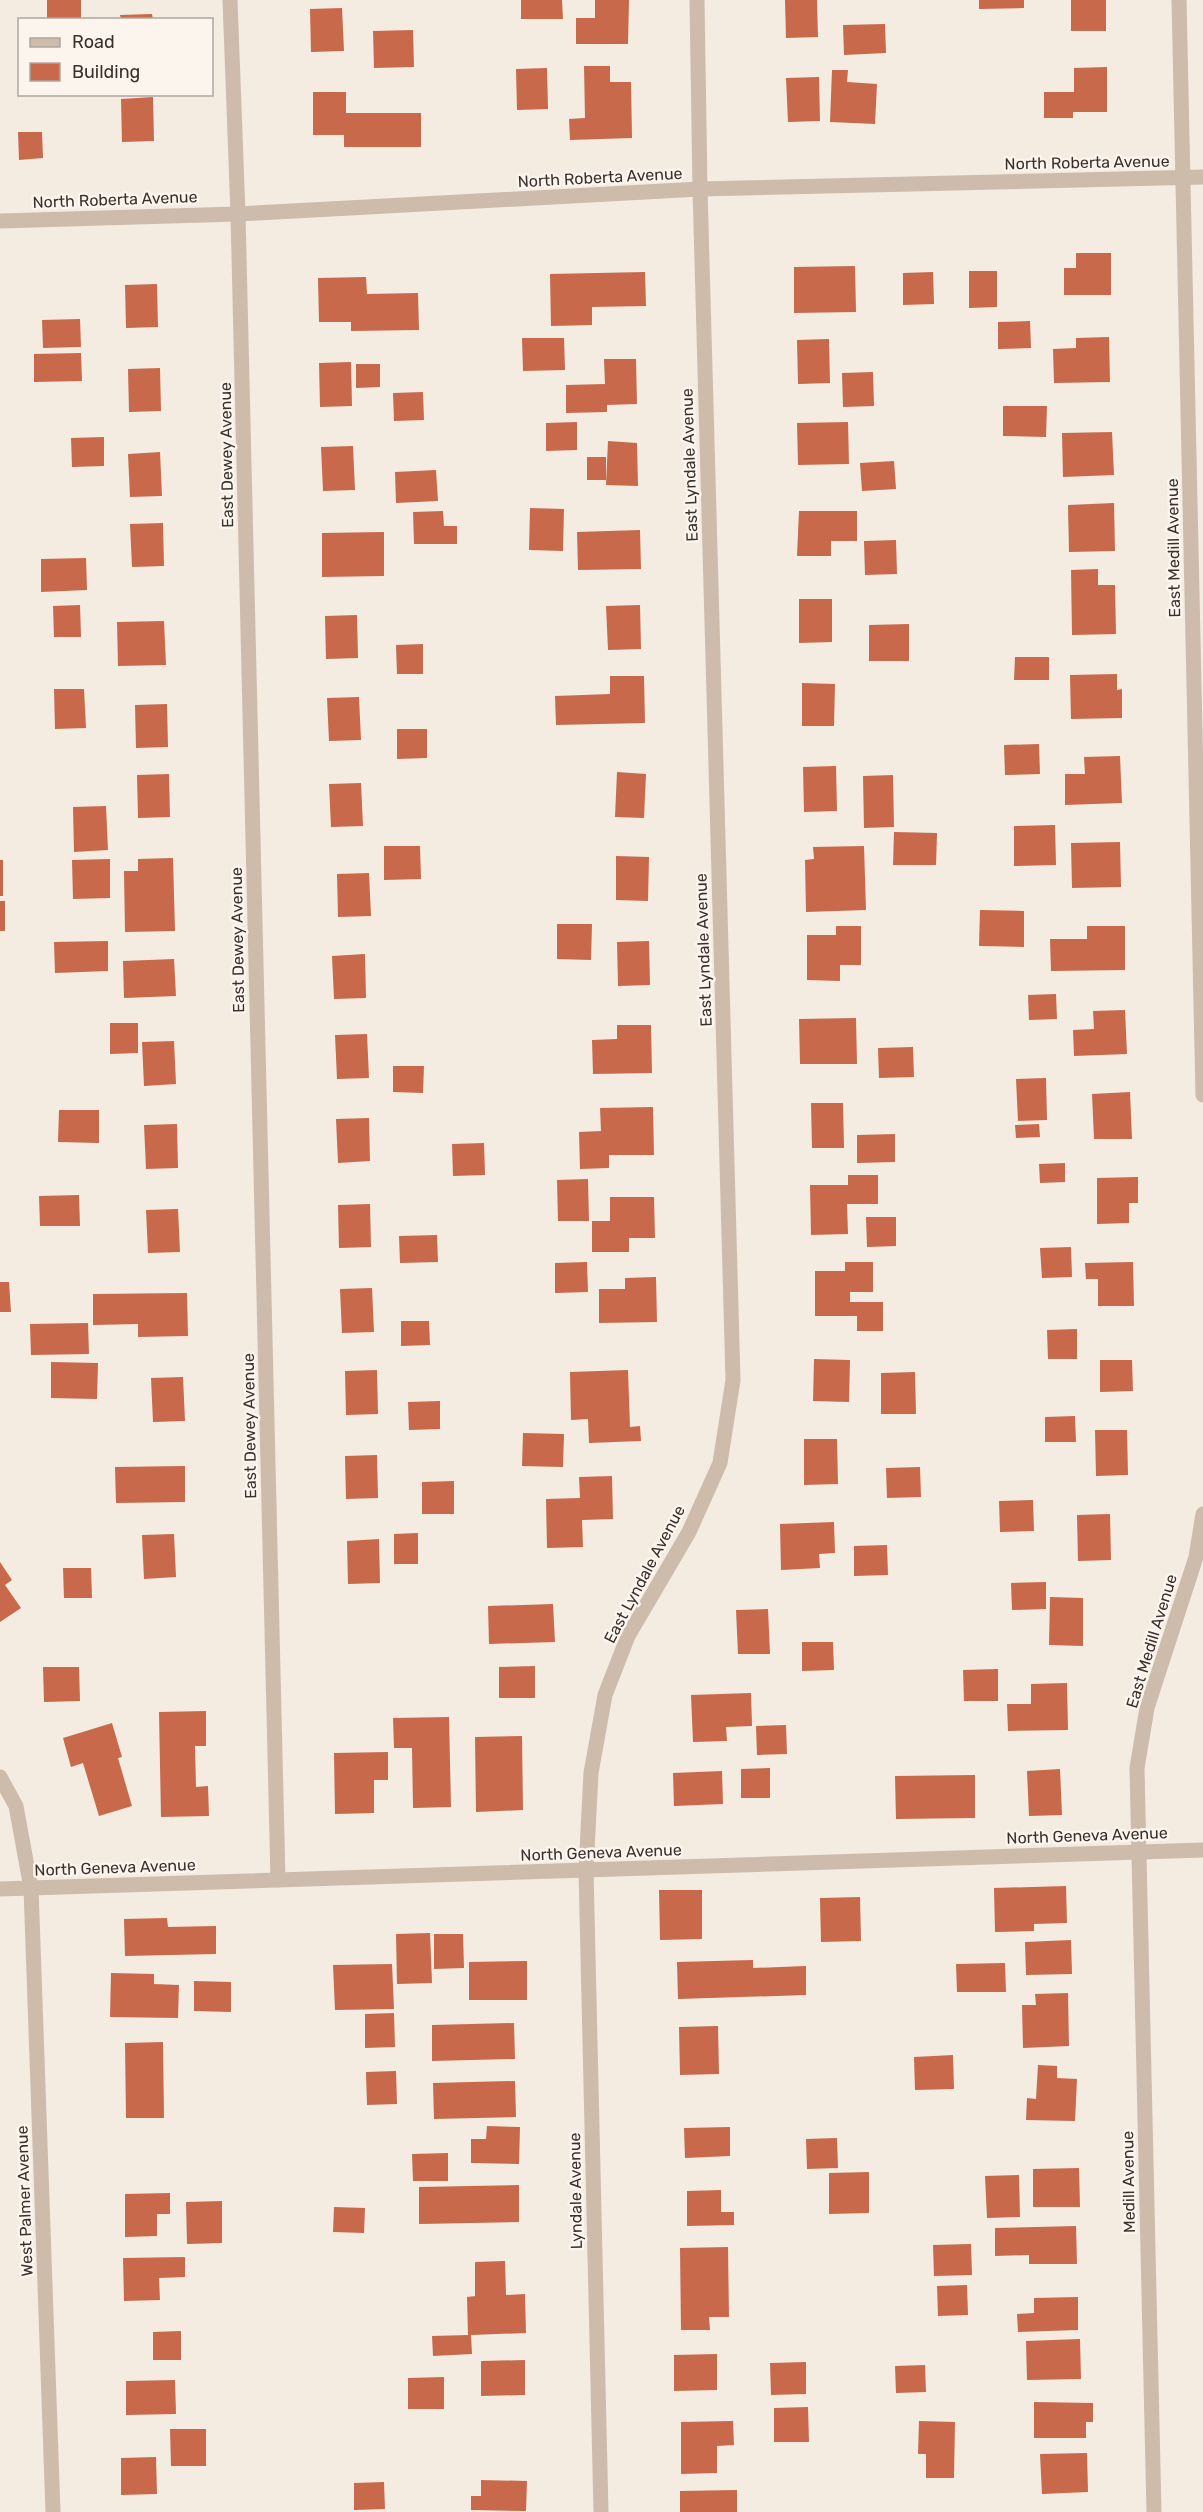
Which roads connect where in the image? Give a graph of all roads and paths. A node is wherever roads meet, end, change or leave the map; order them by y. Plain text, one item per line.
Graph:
1 (230, 0) edge
2 (697, 0) edge
3 (1179, 0) edge
4 (1203, 177) edge
5 (1182, 178) junction
6 (700, 189) junction
7 (238, 214) junction
8 (0, 220) edge
9 (1203, 1095) edge
10 (1203, 1514) edge
11 (0, 1777) edge
12 (1203, 1850) edge
13 (1138, 1852) junction
14 (586, 1870) junction
15 (278, 1880) junction
16 (31, 1888) junction
17 (0, 1889) edge
18 (53, 2512) edge
19 (601, 2512) edge
20 (1154, 2512) edge

1 - 7 street, East Dewey Avenue
2 - 6 street, East Lyndale Avenue
3 - 5 street, East Medill Avenue
4 - 5 street, North Roberta Avenue
5 - 6 street, North Roberta Avenue
5 - 9 street, East Medill Avenue
6 - 7 street, North Roberta Avenue
6 - 14 street, East Lyndale Avenue
7 - 8 street, North Roberta Avenue
7 - 15 street, East Dewey Avenue
10 - 13 street, East Medill Avenue
11 - 16 street, West Palmer Avenue
12 - 13 street, North Geneva Avenue
13 - 14 street, North Geneva Avenue
13 - 20 street, Medill Avenue
14 - 15 street, North Geneva Avenue
14 - 19 street, Lyndale Avenue
15 - 16 street, North Geneva Avenue
16 - 17 street, North Geneva Avenue
16 - 18 street, West Palmer Avenue

